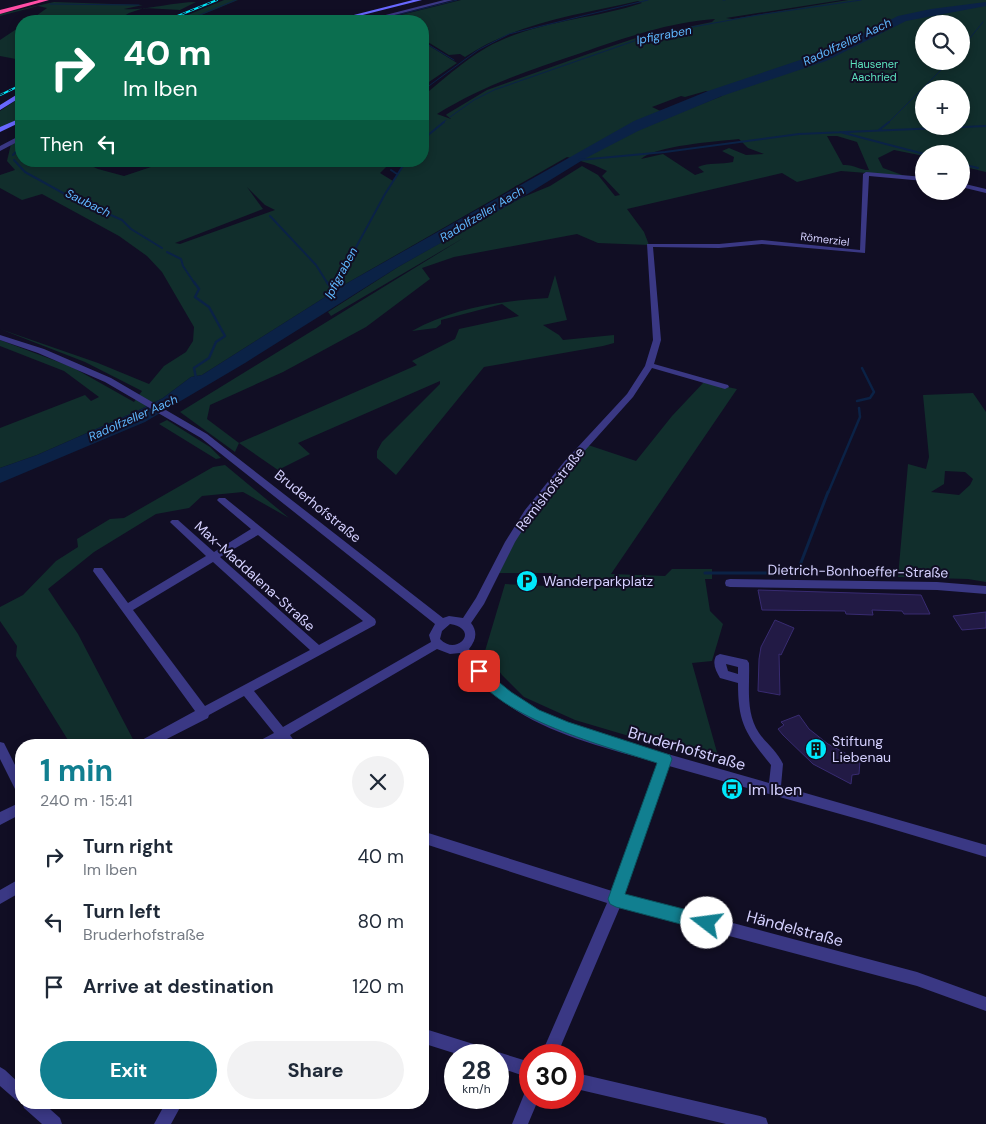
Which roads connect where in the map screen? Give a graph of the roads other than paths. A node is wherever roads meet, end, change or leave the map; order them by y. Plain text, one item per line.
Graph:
1 (37, 0) edge
2 (46, 0) edge
3 (419, 0) edge
4 (430, 0) edge
5 (450, 0) edge
6 (390, 9) junction
7 (0, 10) edge
8 (371, 14) junction
9 (366, 15) edge
10 (367, 15) edge
11 (389, 15) edge
12 (15, 98) edge
13 (0, 108) edge
14 (15, 123) edge
15 (0, 130) edge
16 (15, 140) edge
17 (0, 149) edge
18 (915, 178) edge
19 (970, 187) edge
20 (986, 191) edge
21 (649, 245) joint
22 (0, 337) edge
23 (650, 365) junction
24 (725, 387) dead end
25 (222, 500) dead end
26 (175, 522) dead end
27 (258, 530) junction
28 (213, 557) junction
29 (98, 571) dead end
30 (730, 583) dead end
31 (986, 590) edge
32 (126, 610) junction
33 (441, 623) junction
34 (465, 623) junction
35 (437, 644) junction
36 (462, 648) junction
37 (317, 650) junction
38 (744, 680) dead end
39 (247, 691) junction
40 (204, 714) junction
41 (281, 735) junction
42 (156, 739) edge
43 (273, 739) edge
44 (285, 739) edge
45 (0, 747) edge
46 (665, 759) junction
47 (15, 777) edge
48 (774, 790) junction
49 (15, 811) edge
50 (0, 819) edge
51 (429, 839) edge
52 (986, 851) edge
53 (15, 888) edge
54 (0, 897) edge
55 (616, 899) junction
56 (986, 1004) edge
57 (429, 1037) edge
58 (449, 1044) edge
59 (553, 1044) edge
60 (0, 1075) edge
61 (584, 1083) edge
62 (15, 1089) edge
63 (38, 1109) edge
64 (171, 1109) edge
65 (526, 1109) edge
66 (54, 1124) edge
67 (162, 1124) edge
68 (520, 1124) edge
69 (760, 1124) edge

1 - 7 highway
2 - 7 highway
3 - 6 main road
4 - 6 main road
5 - 11 street
6 - 8 main road
8 - 9 main road
8 - 10 main road
12 - 13 main road
14 - 15 main road
16 - 17 street
18 - 21 street, Römerziel
19 - 20 street
21 - 23 street, Remishofstraße
22 - 33 street, Bruderhofstraße
23 - 24 street
23 - 34 street, Remishofstraße
25 - 27 street
26 - 28 street, Max-Maddalena-Straße
27 - 28 street
27 - 37 street
28 - 32 street
28 - 37 street, Max-Maddalena-Straße
29 - 32 street
30 - 31 street, Dietrich-Bonhoeffer-Straße
32 - 40 street
33 - 34 street
33 - 35 street
34 - 36 street
35 - 36 street
35 - 41 street
36 - 46 street, Bruderhofstraße
37 - 39 street
38 - 48 street
39 - 40 street
39 - 41 street
40 - 42 street
41 - 43 street
41 - 44 street
45 - 47 street
46 - 48 street, Bruderhofstraße
46 - 55 street
48 - 52 street, Bruderhofstraße
49 - 50 street
51 - 55 street, Händelstraße
53 - 54 street
55 - 56 street, Händelstraße
55 - 59 street
57 - 58 street
60 - 62 street
61 - 69 street
63 - 66 street
64 - 67 street
65 - 68 street

